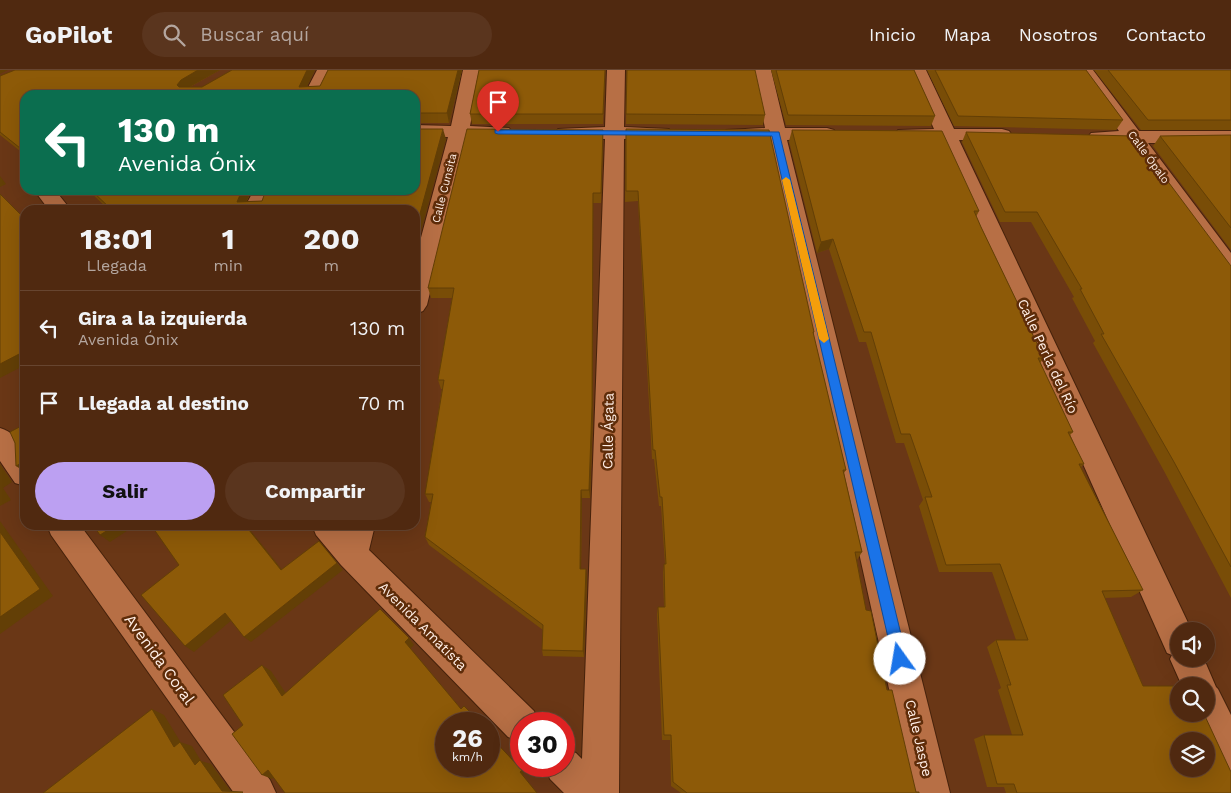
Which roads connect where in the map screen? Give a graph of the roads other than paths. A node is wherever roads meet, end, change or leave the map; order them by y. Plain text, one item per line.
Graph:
1 (326, 70) edge
2 (472, 70) edge
3 (616, 70) edge
4 (762, 70) edge
5 (917, 70) edge
6 (1084, 70) edge
7 (316, 90) edge
8 (420, 131) edge
9 (459, 131) junction
10 (517, 132) edge
11 (546, 132) edge
12 (615, 134) junction
13 (681, 134) edge
14 (719, 134) edge
15 (776, 134) junction
16 (842, 134) edge
17 (889, 134) edge
18 (946, 134) junction
19 (1022, 136) edge
20 (1079, 137) edge
21 (1231, 137) edge
22 (1136, 138) junction
23 (48, 195) edge
24 (56, 205) edge
25 (1231, 269) edge
26 (420, 285) edge
27 (0, 439) edge
28 (20, 467) edge
29 (66, 530) edge
30 (337, 530) edge
31 (356, 540) edge
32 (1170, 622) edge
33 (510, 712) edge
34 (1215, 720) edge
35 (1231, 755) edge
36 (574, 777) edge
37 (257, 793) edge
38 (590, 793) edge
39 (600, 793) edge
40 (932, 793) edge

1 - 7 street
2 - 9 street, Calle Cunsita
3 - 12 street, Calle Ágata
4 - 15 street, Calle Jaspe
5 - 18 street, Calle Perla del Río
6 - 22 street, Calle Ópalo
8 - 9 street
9 - 10 street
9 - 26 street, Calle Cunsita
11 - 12 street
12 - 13 street
12 - 39 street, Calle Ágata
14 - 15 street
15 - 16 street
15 - 40 street, Calle Jaspe
17 - 18 street
18 - 19 street
18 - 32 street, Calle Perla del Río
20 - 22 street
21 - 22 street
22 - 25 street, Calle Ópalo
23 - 24 street
27 - 28 street
29 - 37 street, Avenida Coral
30 - 31 street, Avenida Amatista
31 - 33 street, Avenida Amatista
34 - 35 street
36 - 38 street

